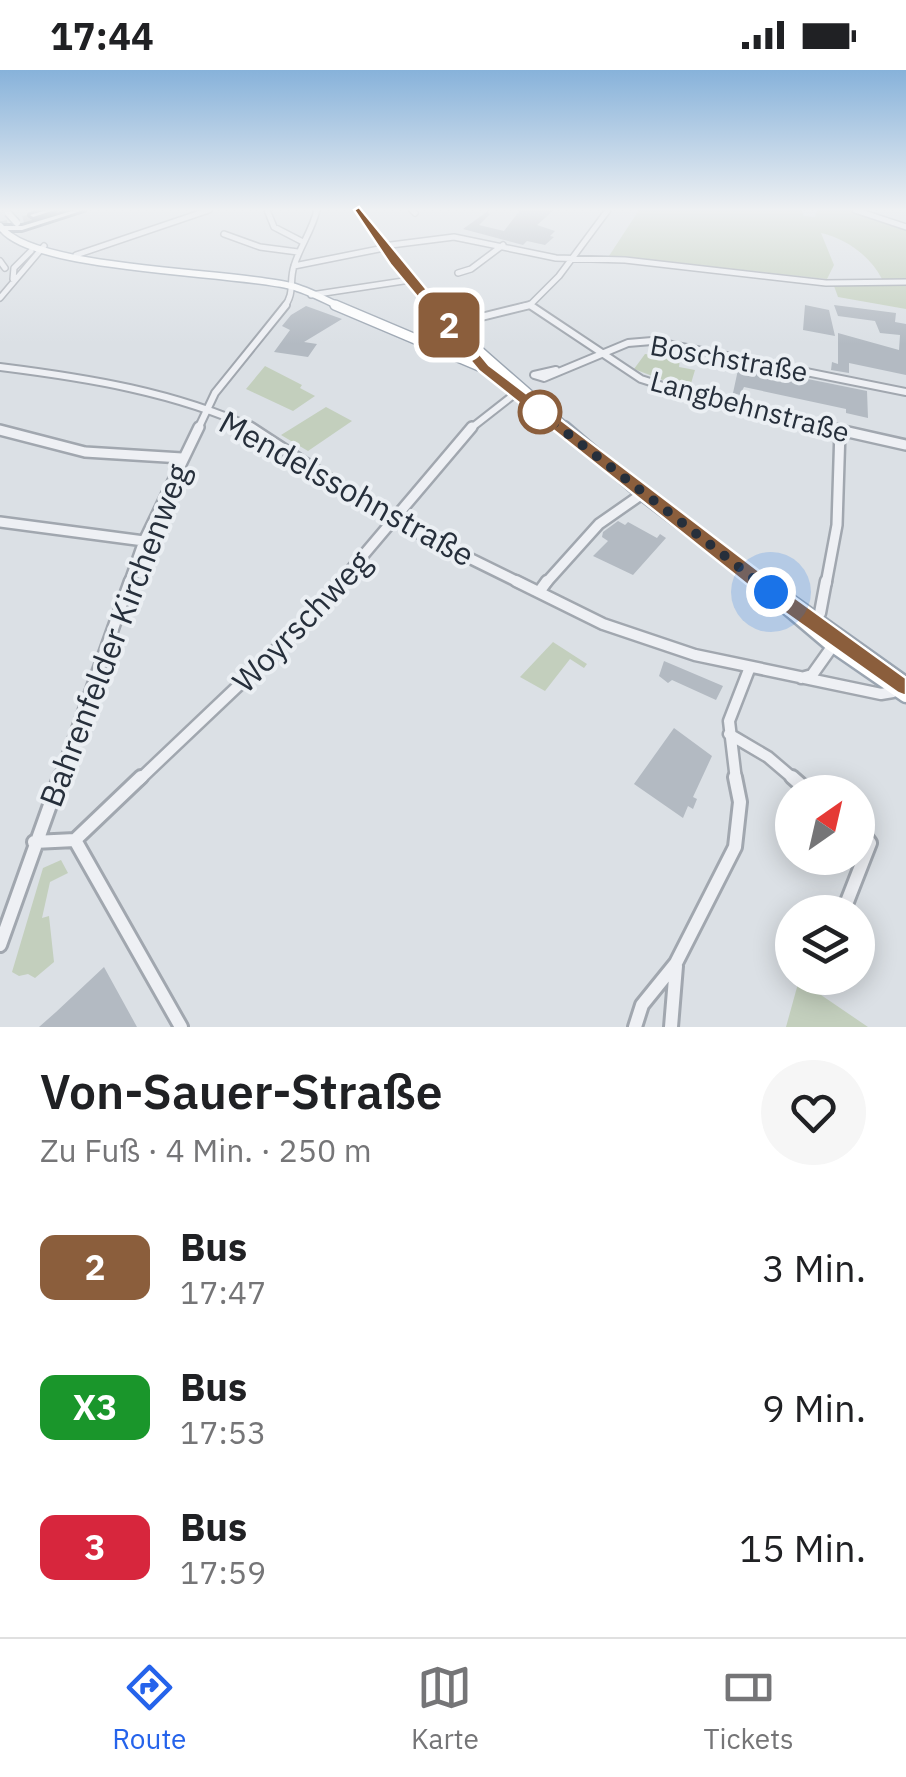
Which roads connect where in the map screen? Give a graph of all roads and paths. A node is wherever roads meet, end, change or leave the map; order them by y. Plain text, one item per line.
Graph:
1 (27, 255) edge
2 (30, 255) edge
3 (70, 255) edge
4 (80, 255) edge
5 (297, 255) edge
6 (348, 255) edge
7 (390, 255) edge
8 (490, 255) edge
9 (553, 255) edge
10 (574, 255) edge
11 (76, 256) junction
12 (571, 258) junction
13 (0, 261) edge
14 (24, 266) junction
15 (294, 266) junction
16 (14, 268) junction
17 (2, 270) edge
18 (458, 272) dead end
19 (13, 279) junction
20 (410, 280) junction
21 (248, 282) junction
22 (906, 282) edge
23 (292, 289) junction
24 (1, 296) edge
25 (312, 296) junction
26 (530, 305) junction
27 (449, 325) junction
28 (466, 343) junction
29 (600, 353) junction
30 (480, 364) junction
31 (0, 367) edge
32 (556, 370) dead end
33 (506, 372) junction
34 (906, 392) edge
35 (516, 393) junction
36 (206, 410) junction
37 (558, 423) junction
38 (0, 430) edge
39 (840, 430) junction
40 (906, 445) edge
41 (182, 458) junction
42 (642, 494) junction
43 (394, 521) junction
44 (1, 524) edge
45 (144, 540) junction
46 (539, 592) junction
47 (771, 592) junction
48 (815, 619) junction
49 (832, 645) junction
50 (855, 648) junction
51 (750, 667) junction
52 (798, 678) junction
53 (903, 690) edge
54 (729, 734) junction
55 (789, 775) edge
56 (74, 840) junction
57 (34, 842) junction
58 (0, 945) edge
59 (676, 963) junction
60 (181, 1027) edge
61 (635, 1027) edge
62 (671, 1027) edge

1 - 16 street
2 - 14 street
3 - 11 main road
4 - 11 street
5 - 15 street
6 - 15 street
7 - 20 main road
8 - 18 street
9 - 12 street
10 - 12 street
11 - 21 main road
12 - 22 street
12 - 26 street
13 - 17 street
14 - 16 street
14 - 19 street
15 - 23 street
16 - 17 street
16 - 19 street
19 - 24 street
20 - 25 street
20 - 27 main road
21 - 23 main road
21 - 23 main road
23 - 25 main road
23 - 36 street, Bahrenfelder Kirchenweg
25 - 30 main road
26 - 27 street
26 - 29 street, Langbehnstraße
27 - 28 main road
28 - 30 main road
28 - 33 main road
29 - 32 street, Boschstraße
29 - 34 street, Boschstraße
29 - 39 street, Langbehnstraße
30 - 33 main road
30 - 35 main road
31 - 36 street, Mendelssohnstraße
33 - 37 main road
35 - 37 main road
35 - 43 street, Woyrschweg
36 - 41 street, Bahrenfelder Kirchenweg
36 - 43 street, Mendelssohnstraße
37 - 42 main road
38 - 41 street
39 - 40 street, Langbehnstraße
39 - 48 street
41 - 45 street, Bahrenfelder Kirchenweg
42 - 46 street
42 - 47 main road
43 - 46 street, Mendelssohnstraße
43 - 56 street, Woyrschweg
44 - 45 street
45 - 57 street, Bahrenfelder Kirchenweg
46 - 51 street, Mendelssohnstraße
47 - 48 main road
47 - 49 main road
48 - 50 main road
49 - 50 street
49 - 52 street
49 - 53 main road
50 - 53 main road
51 - 52 street, Mendelssohnstraße
51 - 54 street
52 - 53 street, Mendelssohnstraße
54 - 55 street
54 - 59 street
56 - 57 street
56 - 60 street
57 - 58 street, Bahrenfelder Kirchenweg
59 - 61 street
59 - 62 street

